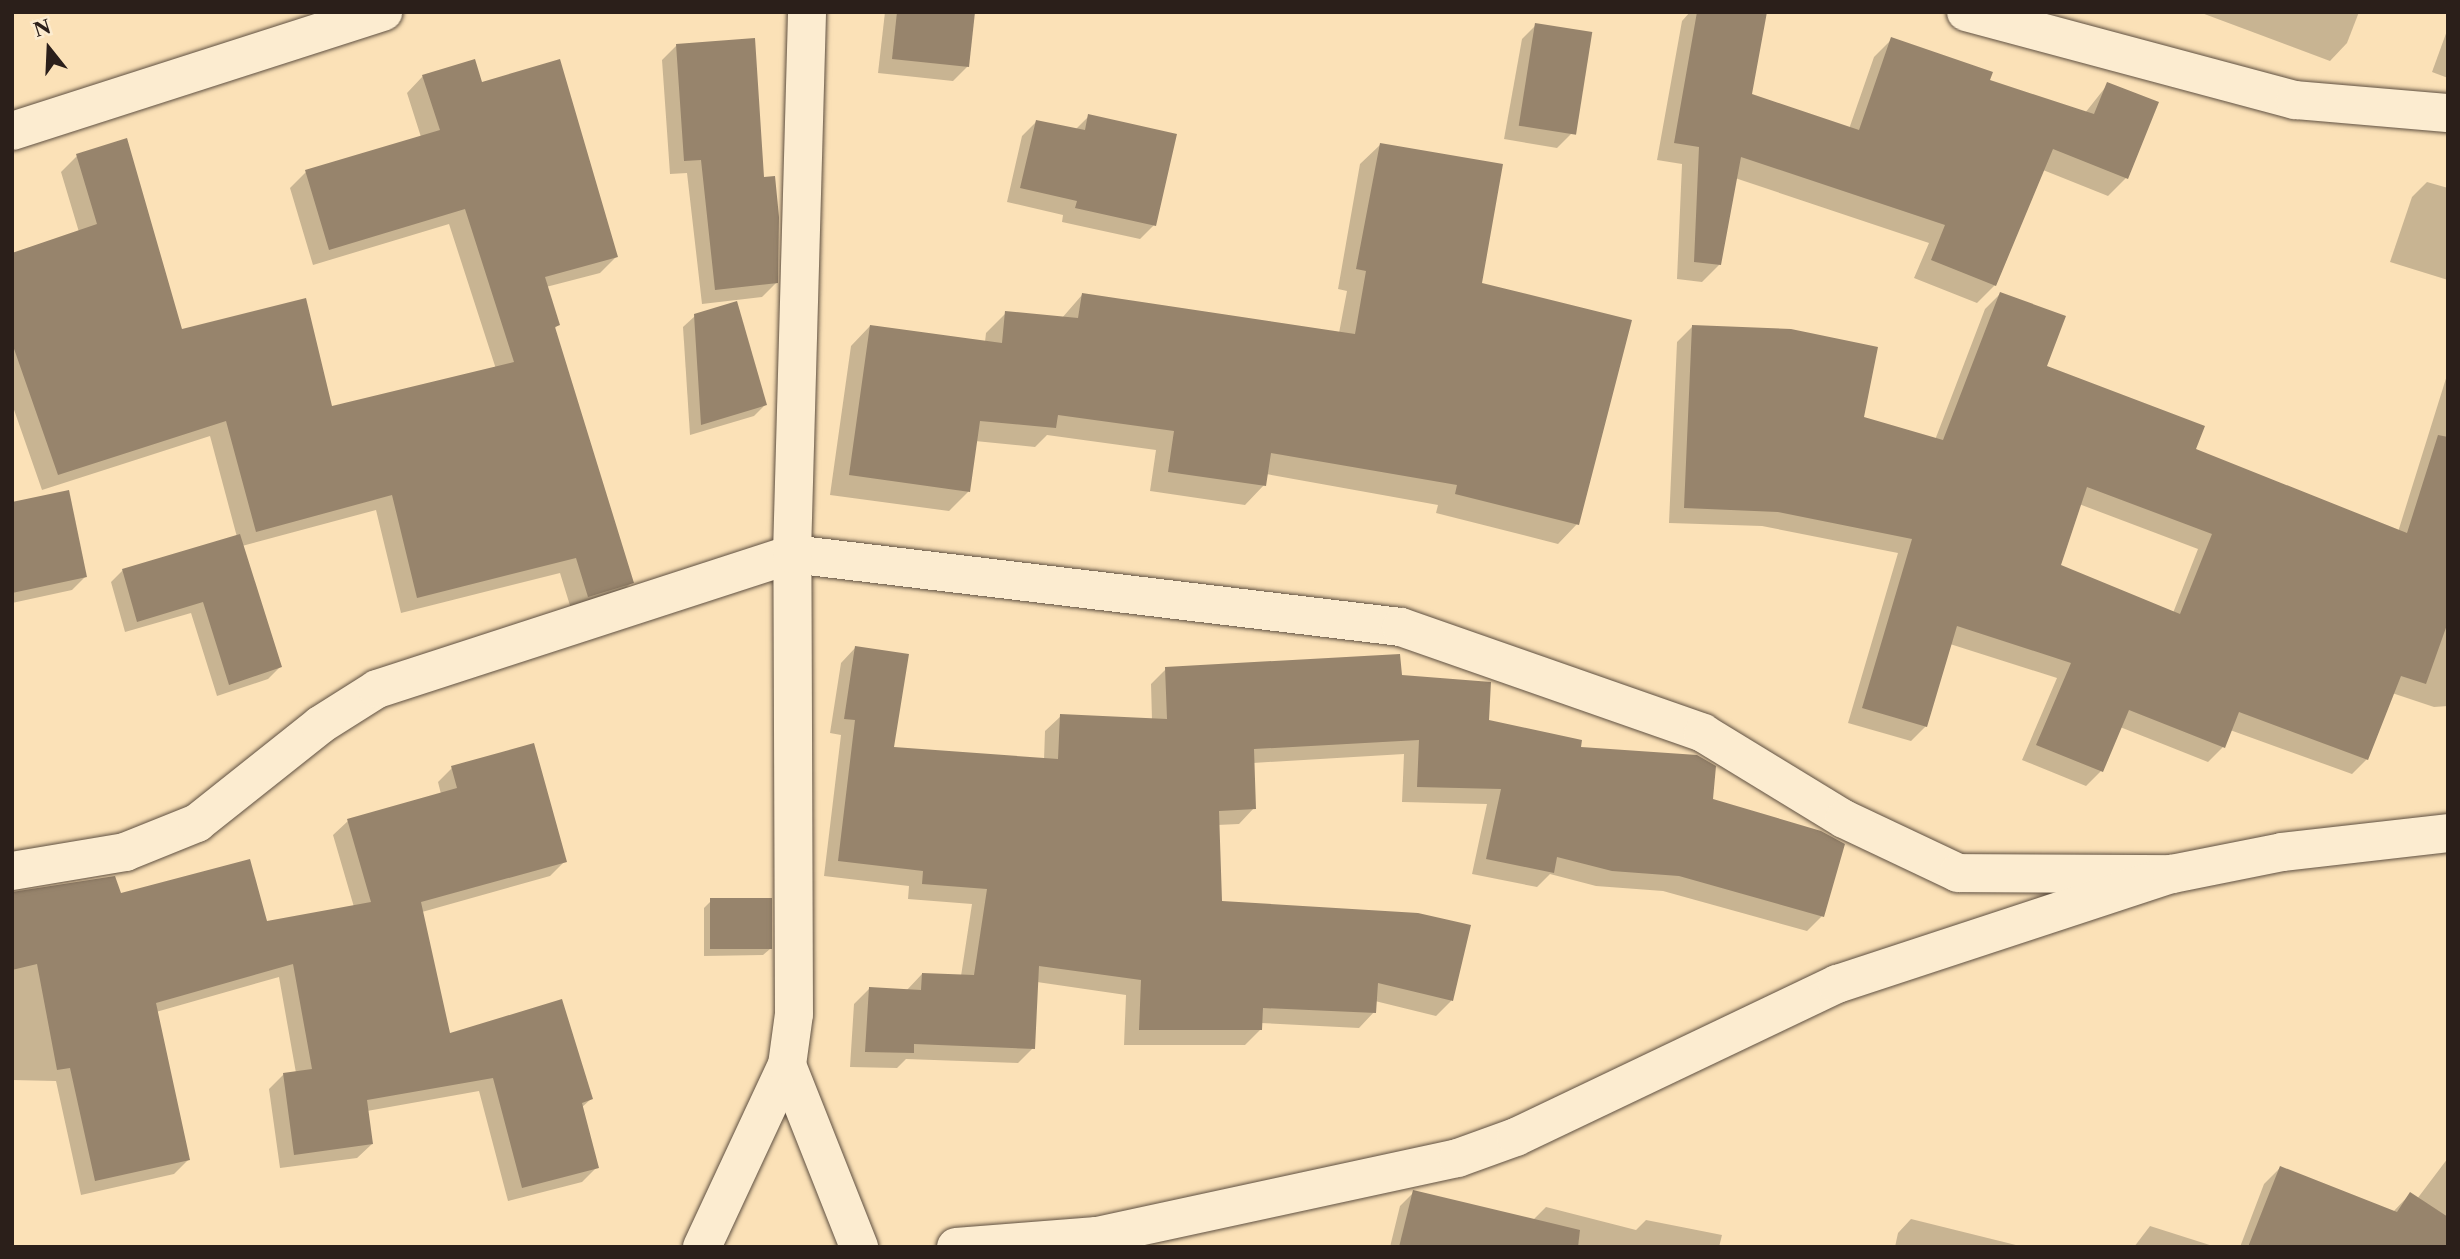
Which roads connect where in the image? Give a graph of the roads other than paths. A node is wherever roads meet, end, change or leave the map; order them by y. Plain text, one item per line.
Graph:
1 (383, 12) edge
2 (807, 12) edge
3 (1966, 12) edge
4 (2448, 113) edge
5 (12, 131) edge
6 (792, 554) junction
7 (2448, 833) edge
8 (12, 871) edge
9 (2172, 874) junction
10 (787, 1065) junction
11 (1111, 1241) edge
12 (702, 1247) edge
13 (859, 1247) edge
14 (956, 1247) edge

1 - 5 street
2 - 6 street
3 - 4 street
6 - 8 street
6 - 9 street
6 - 10 street
7 - 9 street
9 - 11 street
10 - 12 street
10 - 13 street
11 - 14 street

